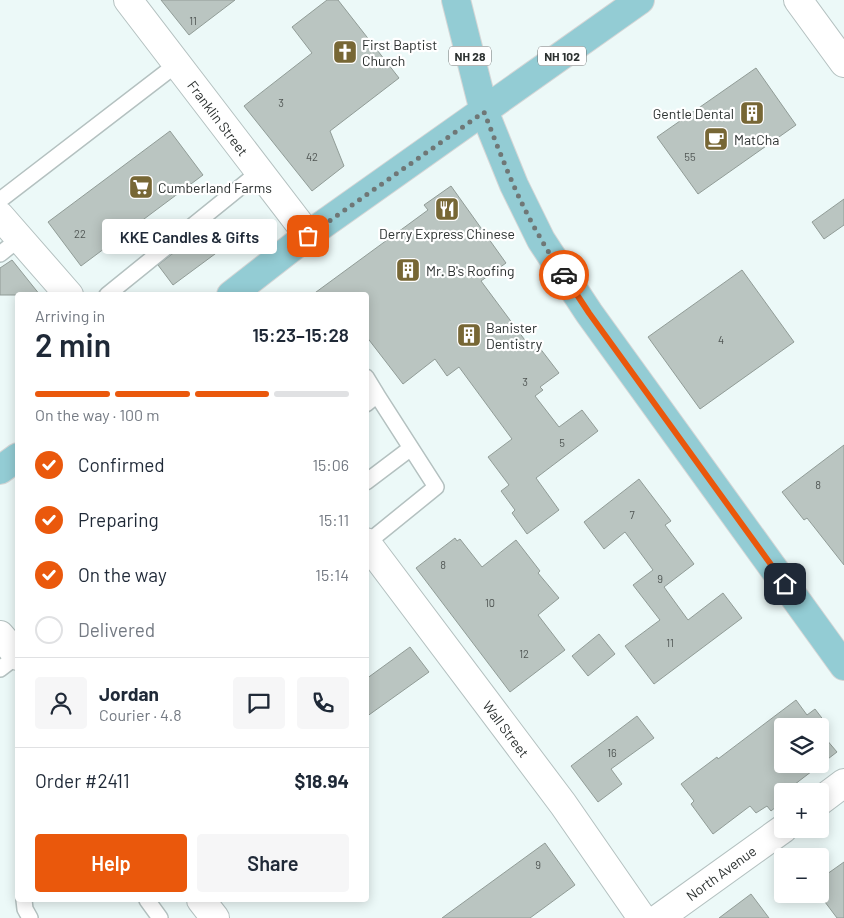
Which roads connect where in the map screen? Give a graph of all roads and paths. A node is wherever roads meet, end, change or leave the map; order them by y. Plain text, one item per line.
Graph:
1 (128, 0) edge
2 (456, 0) edge
3 (640, 0) edge
4 (798, 0) edge
5 (844, 62) edge
6 (177, 64) junction
7 (484, 112) junction
8 (259, 172) junction
9 (0, 200) edge
10 (0, 216) edge
11 (308, 236) junction
12 (10, 246) edge
13 (65, 292) edge
14 (111, 292) edge
15 (235, 292) edge
16 (372, 400) edge
17 (411, 448) junction
18 (15, 459) edge
19 (0, 470) edge
20 (369, 480) edge
21 (370, 554) edge
22 (0, 635) edge
23 (15, 654) edge
24 (15, 658) edge
25 (844, 666) edge
26 (0, 669) edge
27 (844, 784) edge
28 (829, 795) edge
29 (774, 835) edge
30 (24, 902) edge
31 (148, 902) edge
32 (202, 902) edge
33 (30, 918) edge
34 (160, 918) edge
35 (214, 918) edge
36 (642, 918) edge
37 (659, 918) edge

1 - 6 street, Franklin Street
2 - 7 main road, NH 28
3 - 7 main road, NH 102
4 - 5 street
6 - 8 street, Franklin Street
6 - 9 lane
7 - 11 main road, NH 102
7 - 25 main road, NH 28
8 - 11 street, Franklin Street
8 - 14 lane
10 - 12 street
11 - 15 main road, NH 102
12 - 13 street
16 - 17 lane
17 - 20 lane
17 - 21 lane
18 - 19 main road
21 - 36 street, Wall Street
22 - 23 street
24 - 26 lane
27 - 28 street
29 - 37 street, North Avenue
30 - 33 lane
31 - 34 lane
32 - 35 street

